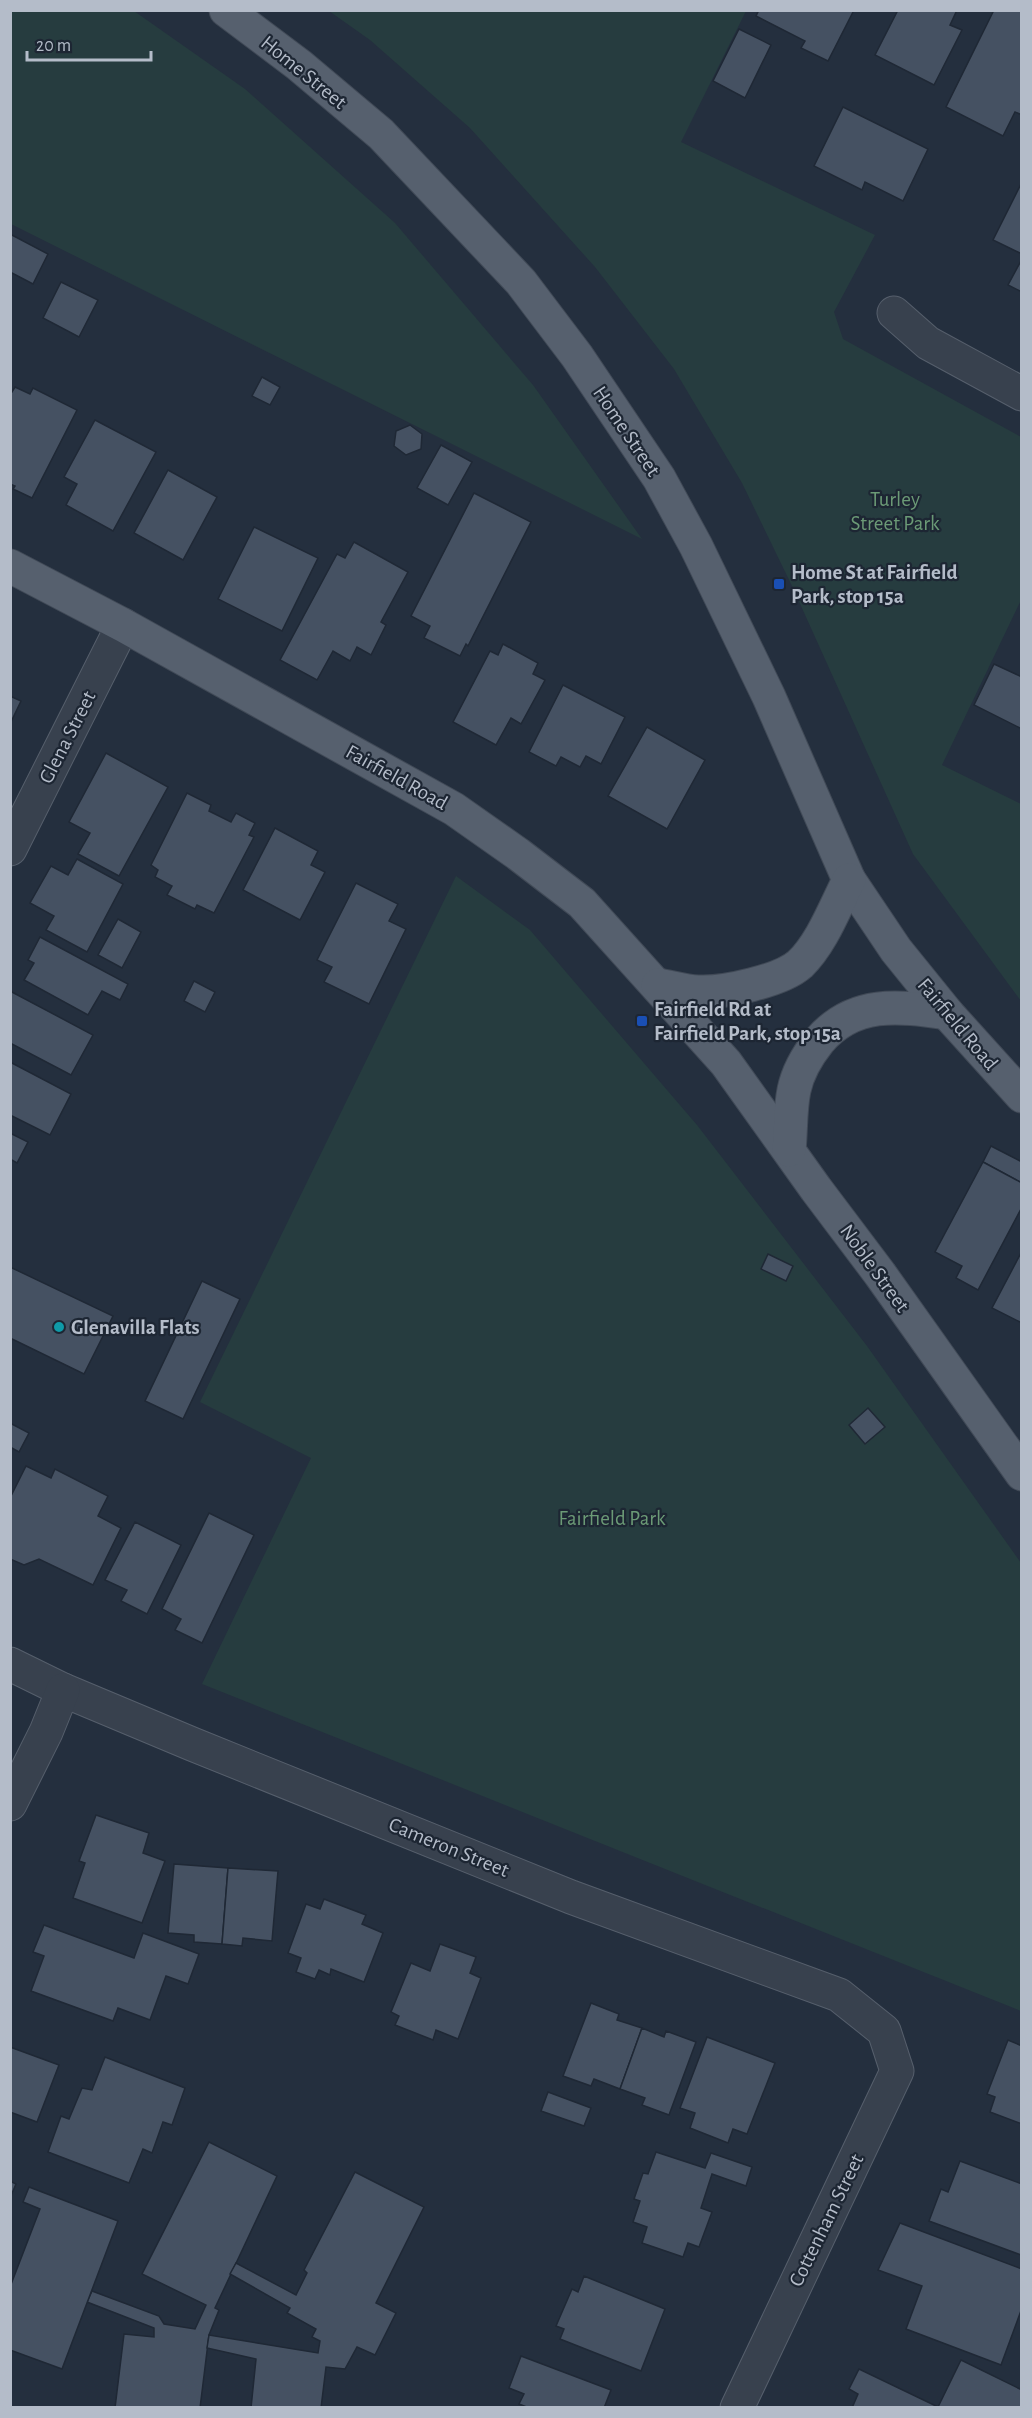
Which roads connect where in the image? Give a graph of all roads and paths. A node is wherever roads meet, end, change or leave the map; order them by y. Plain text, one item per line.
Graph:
1 (226, 10) edge
2 (894, 313) dead end
3 (1022, 394) edge
4 (10, 566) edge
5 (123, 625) junction
6 (10, 849) edge
7 (849, 880) junction
8 (896, 950) joint
9 (658, 985) junction
10 (947, 1013) junction
11 (726, 1063) joint
12 (1018, 1091) edge
13 (789, 1150) junction
14 (1022, 1474) edge
15 (10, 1664) edge
16 (63, 1690) junction
17 (10, 1804) edge
18 (884, 2031) joint
19 (737, 2408) edge

1 - 7 main road, Home Street
2 - 3 street
4 - 5 main road, Fairfield Road
5 - 6 street, Glena Street
5 - 9 main road, Fairfield Road
7 - 8 main road, Home Street
7 - 9 main road
8 - 10 main road, Fairfield Road
9 - 11 main road, Fairfield Road
10 - 12 main road, Fairfield Road
10 - 13 main road
11 - 13 main road, Noble Street
13 - 14 main road, Noble Street
15 - 16 street, Cameron Street
16 - 17 street
16 - 18 street, Cameron Street
18 - 19 street, Cottenham Street

